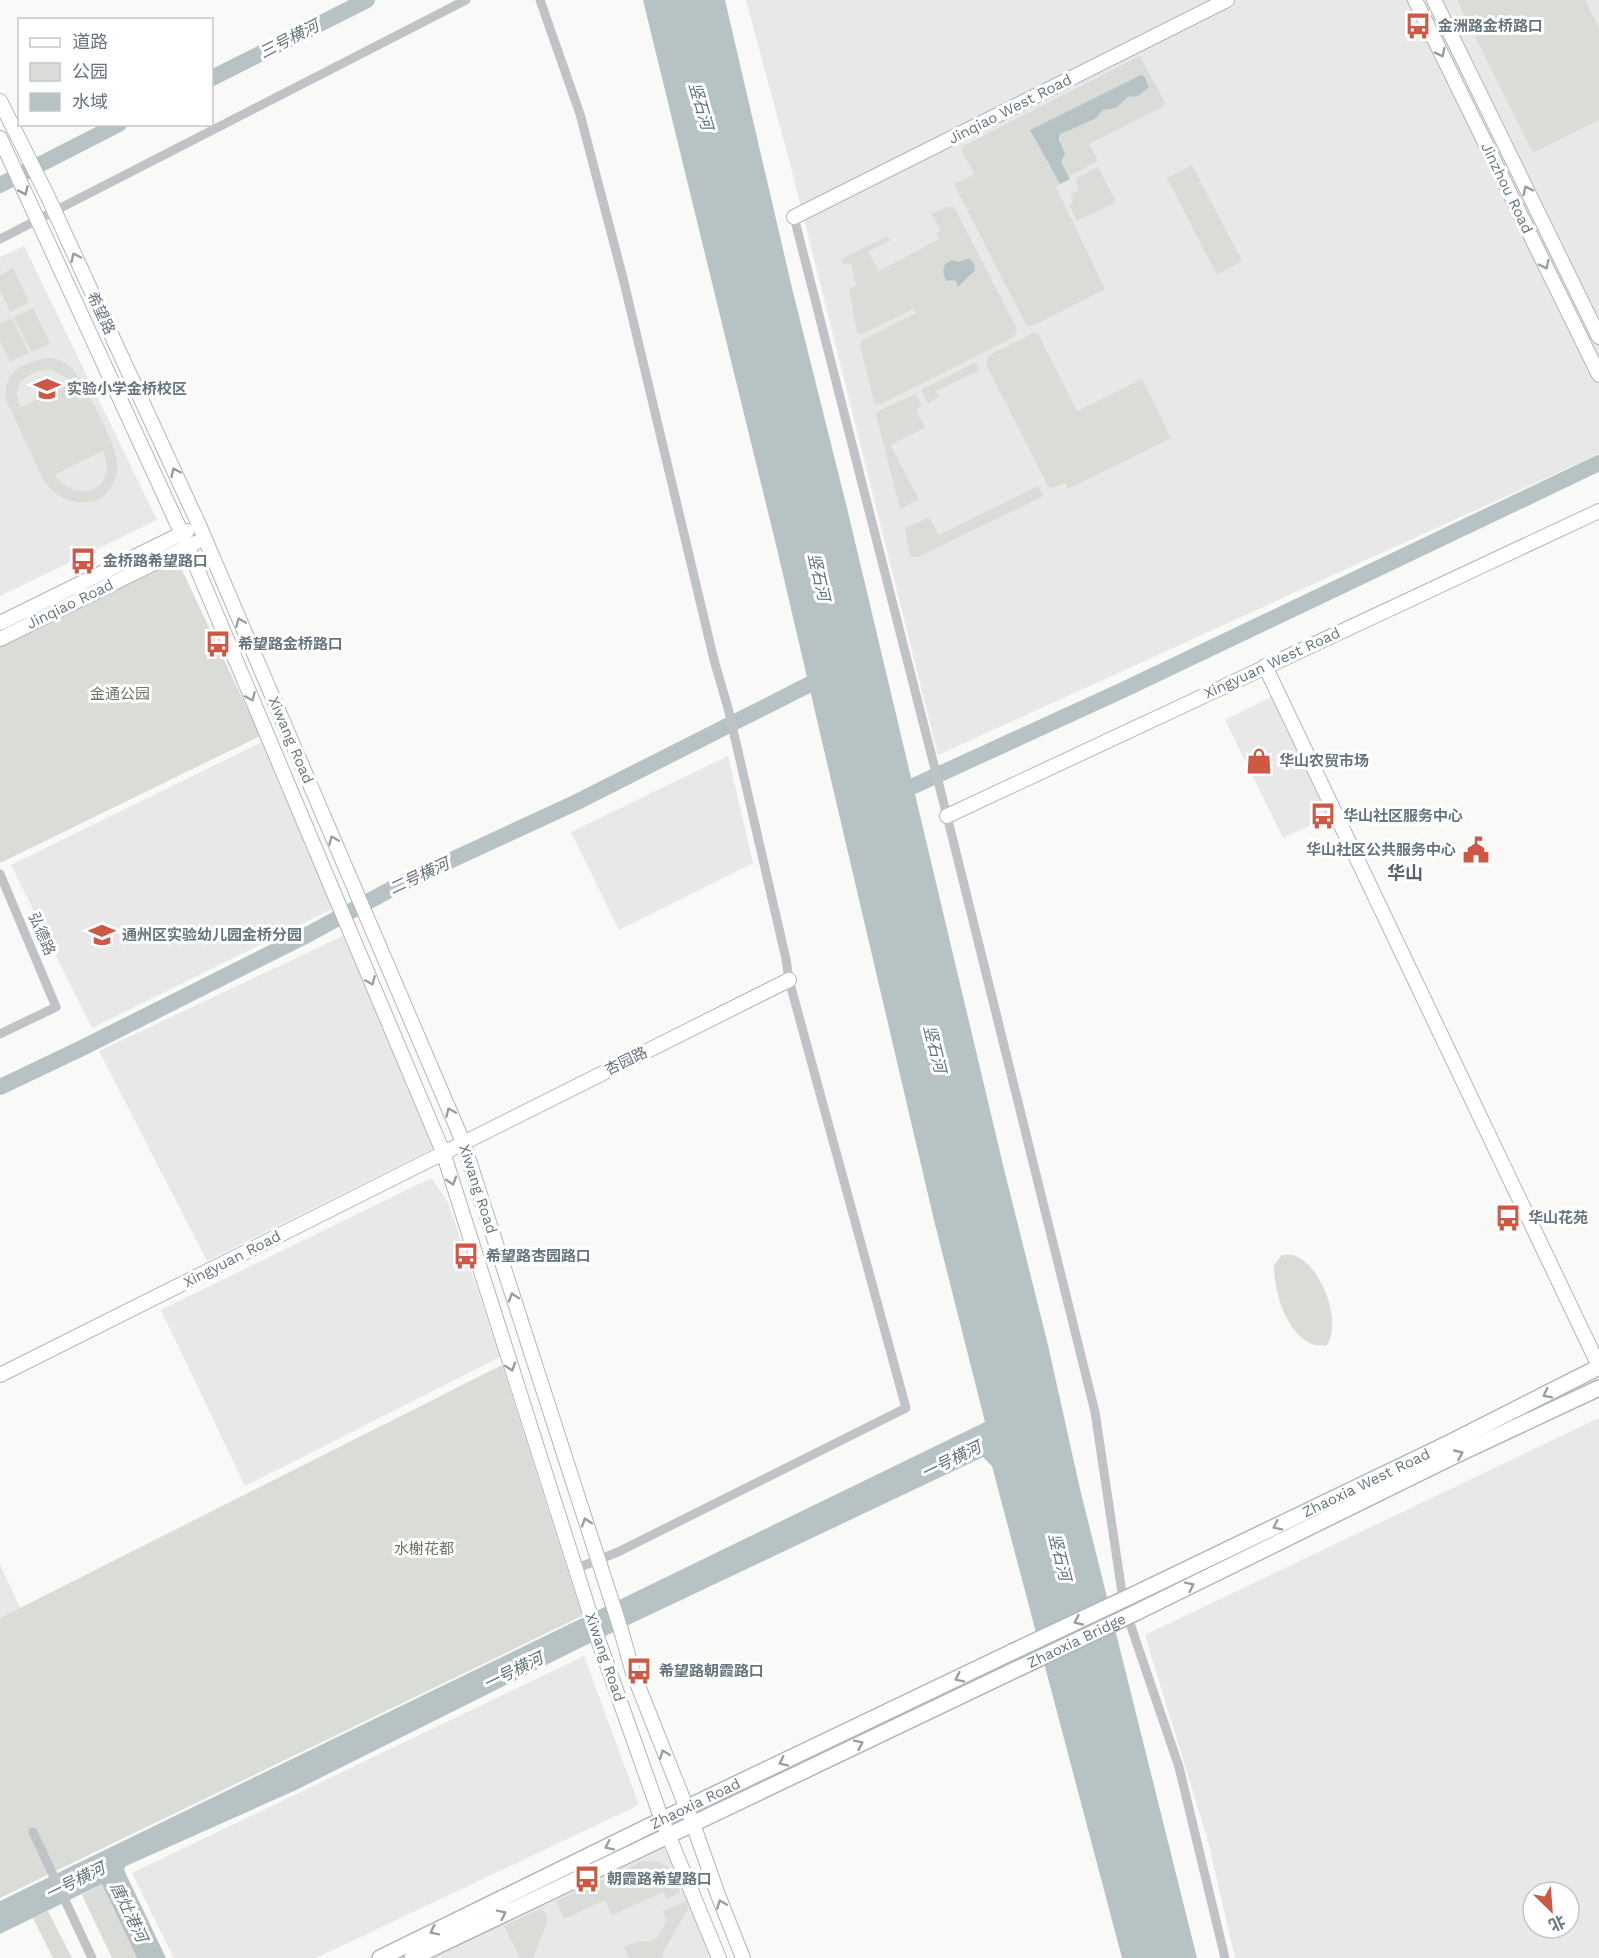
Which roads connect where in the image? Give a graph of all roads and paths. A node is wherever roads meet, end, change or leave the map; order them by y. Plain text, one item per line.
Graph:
1 (466, 0) edge
2 (540, 0) edge
3 (1227, 0) edge
4 (1415, 0) edge
5 (1434, 0) edge
6 (0, 101) edge
7 (0, 138) edge
8 (54, 211) junction
9 (794, 217) joint
10 (0, 239) edge
11 (1599, 337) edge
12 (1599, 375) edge
13 (1599, 511) edge
14 (202, 532) junction
15 (181, 534) junction
16 (188, 547) junction
17 (0, 623) edge
18 (0, 639) edge
19 (1265, 666) junction
20 (947, 816) junction
21 (0, 874) edge
22 (789, 980) junction
23 (0, 1035) edge
24 (463, 1142) junction
25 (443, 1152) junction
26 (1599, 1367) edge
27 (0, 1375) edge
28 (1599, 1389) edge
29 (598, 1560) junction
30 (575, 1569) junction
31 (1131, 1596) joint
32 (1137, 1612) joint
33 (1012, 1652) joint
34 (1017, 1669) joint
35 (686, 1808) junction
36 (662, 1820) junction
37 (693, 1824) junction
38 (33, 1832) dead end
39 (669, 1834) junction
40 (92, 1958) edge
41 (380, 1958) edge
42 (412, 1958) edge
43 (719, 1958) edge
44 (743, 1958) edge
45 (1225, 1958) edge

1 - 8 street
2 - 22 street
3 - 9 main road, Jinqiao West Road
4 -> 12 main road, Jinzhou Road
11 -> 5 main road, Jinzhou Road
6 - 8 main road, 希望路
7 -> 15 main road, 希望路
8 - 10 street
14 -> 8 main road, 希望路
9 - 20 street
13 - 19 main road, Xingyuan West Road
14 - 15 main road, Jinqiao Road
14 - 16 main road, Jinqiao Road
24 -> 14 main road, Xiwang Road
15 - 16 main road, 希望路
15 - 17 main road, Jinqiao Road
16 - 18 main road, Jinqiao Road
16 -> 25 main road, Xiwang Road
19 - 20 main road, Xingyuan West Road
19 - 26 main road
20 - 45 street
21 - 23 street, 弘德路
22 - 24 main road, 杏园路
22 - 29 street
24 - 25 main road, Xingyuan Road
29 -> 24 main road, Xiwang Road
25 - 27 main road, Xingyuan Road
25 -> 30 main road, Xiwang Road
26 -> 31 main road, Zhaoxia West Road
32 -> 28 main road, Zhaoxia West Road
29 - 30 street
35 -> 29 main road, Xiwang Road
30 - 36 main road, Xiwang Road
31 -> 33 main road, Zhaoxia Bridge, bridge
32 - 34 main road, Zhaoxia Bridge, bridge
33 -> 35 main road, Zhaoxia Road
37 -> 34 main road, Zhaoxia Road
35 - 36 main road, Zhaoxia Road
35 - 37 main road, Xiwang Road
36 - 39 main road, Xiwang Road
36 -> 41 main road, Zhaoxia Road
37 - 39 main road, Zhaoxia Road
44 -> 37 main road, Xiwang Road
38 - 40 street
42 -> 39 main road, Zhaoxia Road
39 - 43 main road, Xiwang Road

